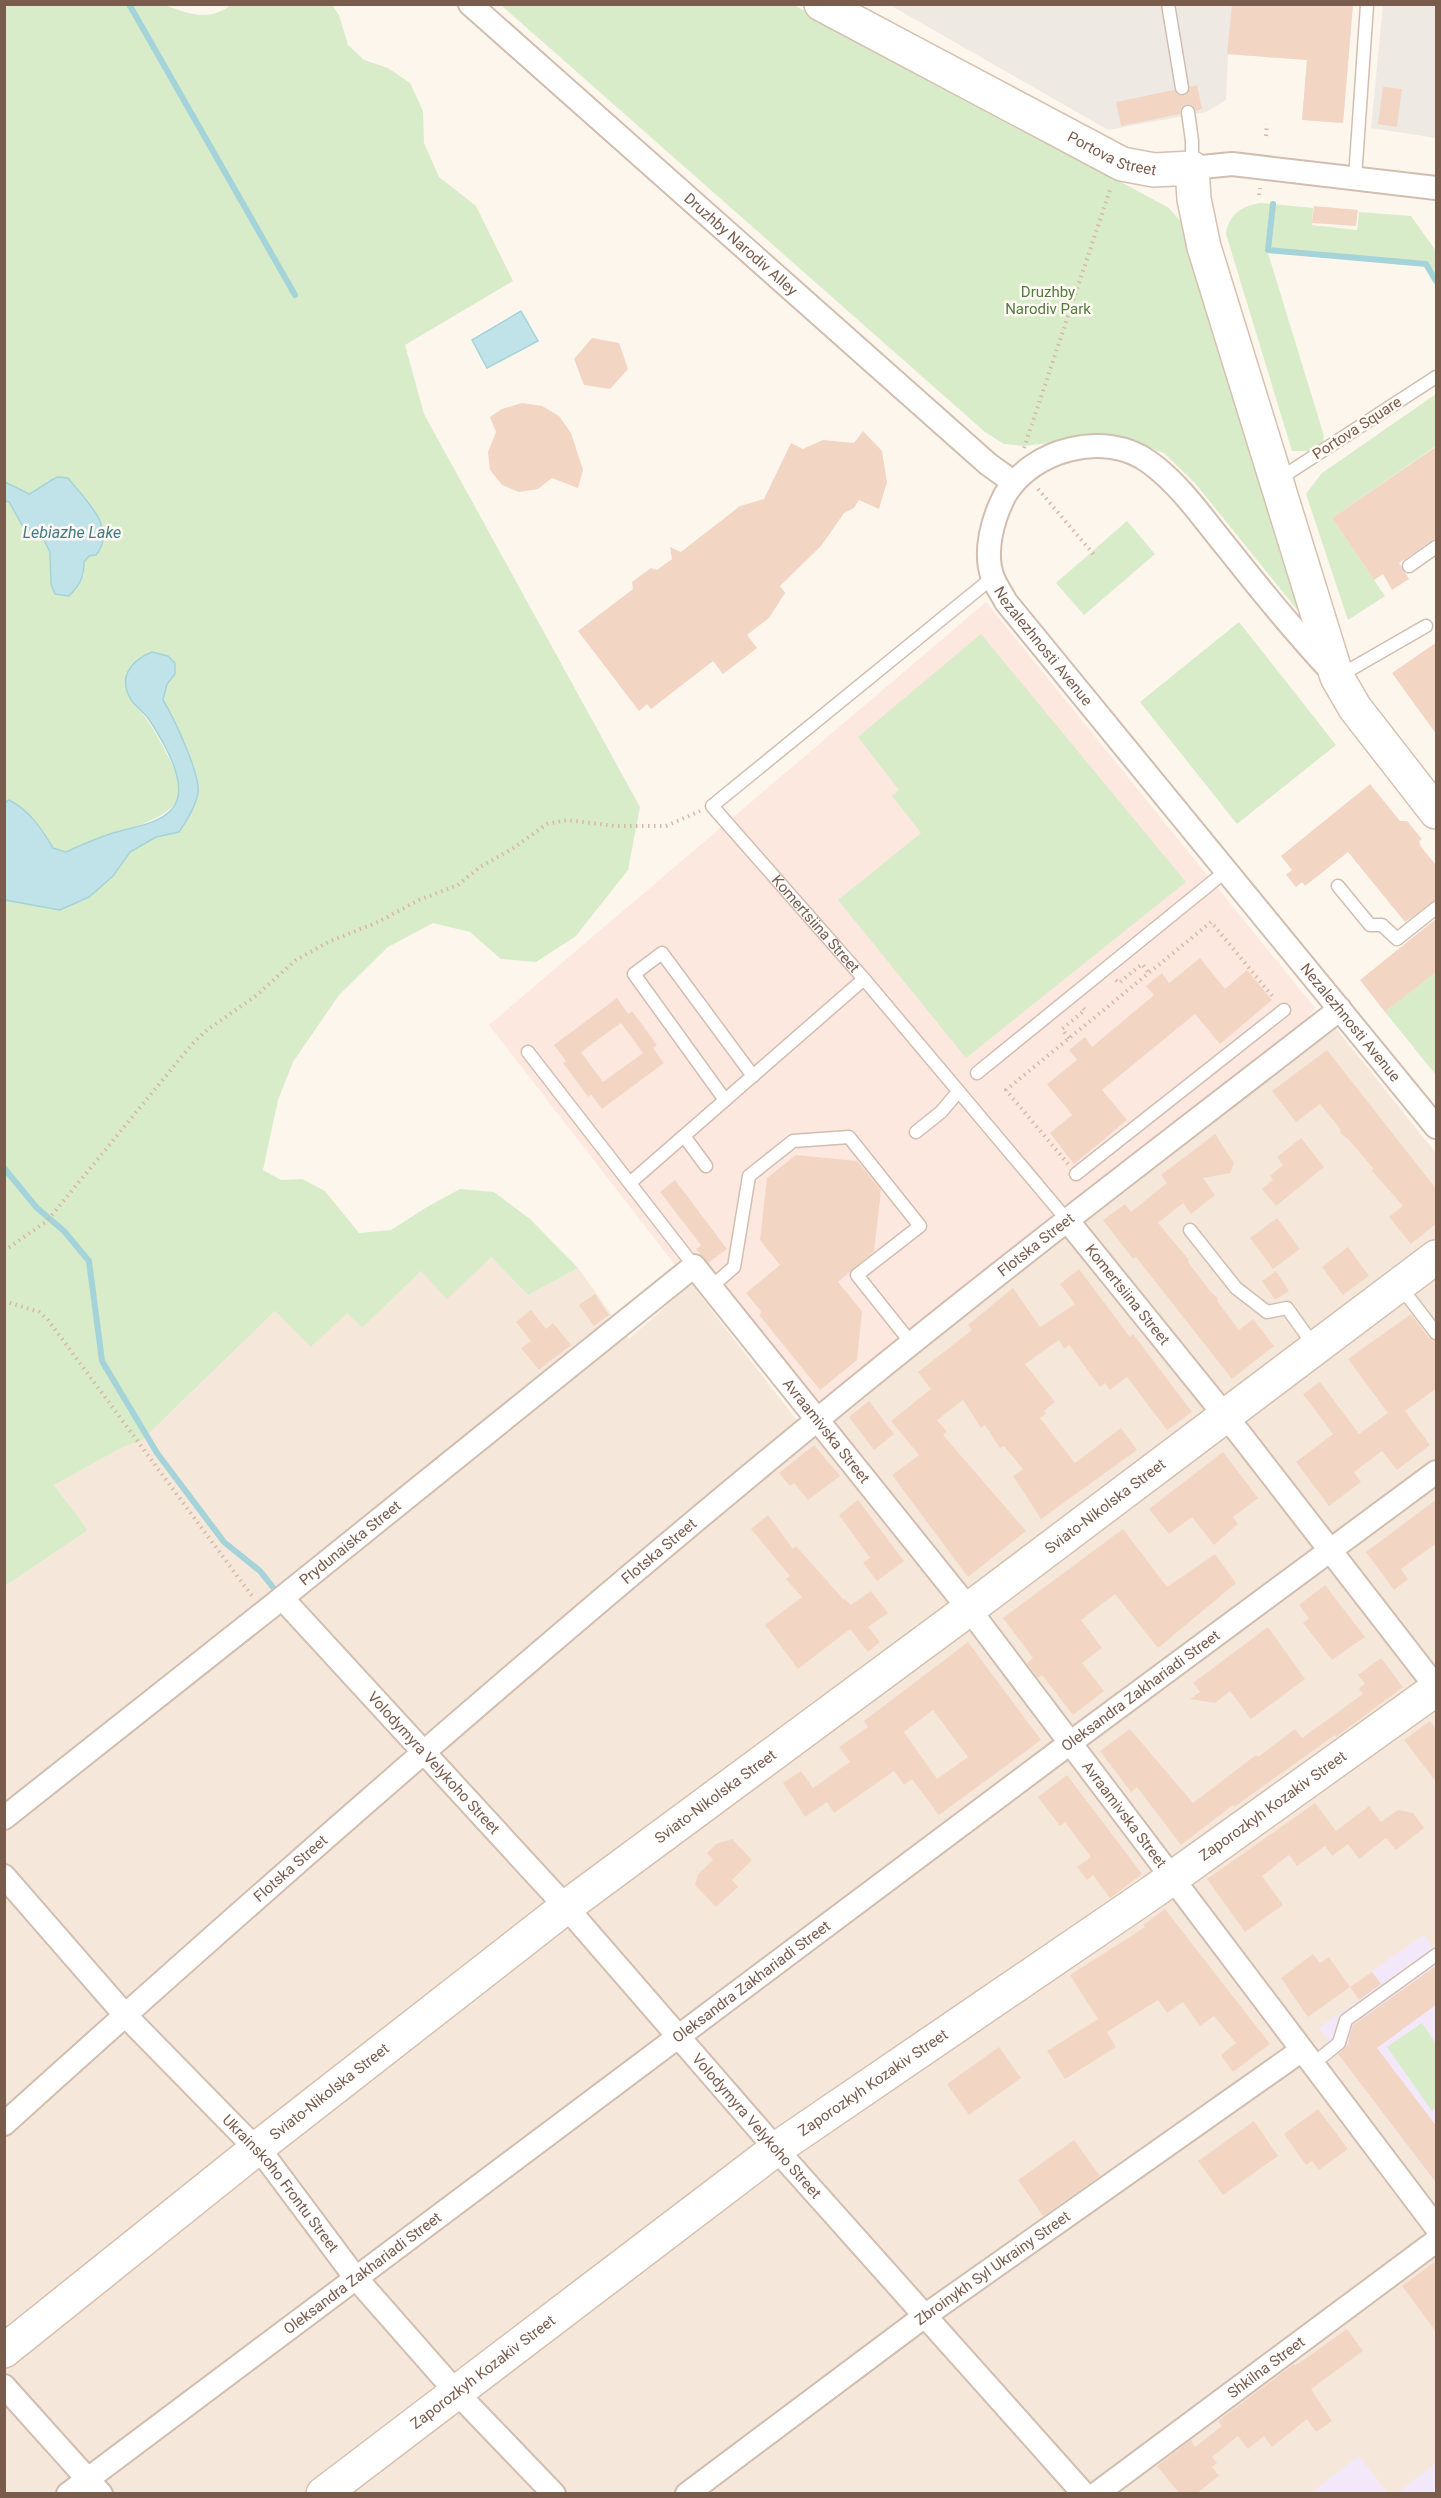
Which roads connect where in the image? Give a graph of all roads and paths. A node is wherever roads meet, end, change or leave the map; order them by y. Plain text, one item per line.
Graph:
1 (470, 4) edge
2 (821, 4) edge
3 (1168, 4) edge
4 (1367, 5) edge
5 (1182, 88) dead end
6 (1188, 112) dead end
7 (1267, 124) dead end
8 (1266, 136) dead end
9 (1192, 168) junction
10 (1355, 178) junction
11 (1113, 184) dead end
12 (1260, 188) dead end
13 (1437, 188) edge
14 (1259, 195) dead end
15 (1437, 377) edge
16 (1019, 478) junction
17 (1276, 480) junction
18 (1437, 547) edge
19 (1096, 557) dead end
20 (1410, 566) dead end
21 (992, 578) junction
22 (1426, 626) dead end
23 (1338, 677) junction
24 (711, 806) junction
25 (1437, 812) edge
26 (1226, 871) junction
27 (1338, 886) dead end
28 (1437, 908) edge
29 (1149, 973) junction
30 (864, 979) junction
31 (1121, 981) dead end
32 (1340, 1009) junction
33 (1284, 1010) joint
34 (1083, 1011) dead end
35 (1069, 1038) junction
36 (528, 1052) dead end
37 (977, 1073) dead end
38 (753, 1076) junction
39 (958, 1092) junction
40 (725, 1100) junction
41 (1437, 1127) edge
42 (916, 1132) dead end
43 (684, 1136) junction
44 (706, 1166) dead end
45 (1076, 1174) joint
46 (631, 1182) junction
47 (1067, 1220) junction
48 (1190, 1230) dead end
49 (4, 1251) edge
50 (1437, 1257) edge
51 (694, 1266) junction
52 (1399, 1285) junction
53 (711, 1287) junction
54 (4, 1301) edge
55 (1437, 1333) edge
56 (912, 1344) junction
57 (1316, 1348) junction
58 (1226, 1416) junction
59 (817, 1420) junction
60 (1437, 1472) edge
61 (1332, 1552) junction
62 (274, 1604) junction
63 (969, 1609) junction
64 (1437, 1688) edge
65 (1070, 1743) junction
66 (424, 1751) junction
67 (4, 1818) edge
68 (4, 1876) edge
69 (1173, 1878) junction
70 (566, 1907) junction
71 (1437, 1955) edge
72 (125, 2015) junction
73 (679, 2037) junction
74 (1308, 2057) junction
75 (4, 2124) edge
76 (769, 2141) junction
77 (256, 2148) junction
78 (1437, 2227) edge
79 (1437, 2241) edge
80 (355, 2277) junction
81 (926, 2315) junction
82 (4, 2351) edge
83 (4, 2386) edge
84 (457, 2393) junction
85 (94, 2486) edge
86 (68, 2493) edge
87 (323, 2493) edge
88 (554, 2493) edge
89 (687, 2493) edge
90 (1084, 2493) edge
91 (1096, 2493) edge

1 - 16 street, Druzhby Narodiv Alley
2 - 9 main road, Portova Street
3 - 5 lane
4 - 10 lane
6 - 9 lane
7 - 8 path
9 - 10 street, Portova Street
9 - 17 main road, Nezalezhnosti Avenue
10 - 13 street, Portova Street
11 - 16 path
12 - 14 path
15 - 17 lane, Portova Square
16 - 19 path
16 - 21 street, Nezalezhnosti Avenue
16 - 23 street, Nezalezhnosti Avenue
17 - 23 main road, Nezalezhnosti Avenue
18 - 20 lane
21 - 24 lane
21 - 26 street, Nezalezhnosti Avenue
22 - 23 lane
23 - 25 main road, Nezalezhnosti Avenue
24 - 30 lane, Komertsiina Street
24 - 49 path
26 - 32 street, Nezalezhnosti Avenue
26 - 37 lane
27 - 28 lane
29 - 31 path
29 - 33 path
29 - 35 path
30 - 38 lane
30 - 39 lane, Komertsiina Street
32 - 41 street, Nezalezhnosti Avenue
32 - 47 street, Flotska Street
33 - 45 lane
34 - 35 path
35 - 45 path
36 - 46 lane
38 - 40 lane
38 - 40 lane
39 - 42 lane
39 - 47 lane, Komertsiina Street
40 - 43 lane
43 - 44 lane
43 - 46 lane
46 - 51 lane
47 - 56 street, Flotska Street
47 - 58 street, Komertsiina Street
48 - 57 lane
50 - 52 main road, Sviato-Nikolska Street
51 - 53 street, Avraamivska Street
51 - 62 street, Prydunaiska Street
52 - 55 lane
52 - 57 main road, Sviato-Nikolska Street
53 - 56 lane
53 - 59 street, Avraamivska Street
54 - 62 path
56 - 59 street, Flotska Street
57 - 58 main road, Sviato-Nikolska Street
58 - 61 street, Komertsiina Street
58 - 63 main road, Sviato-Nikolska Street
59 - 63 street, Avraamivska Street
59 - 66 street, Flotska Street
60 - 61 street, Oleksandra Zakhariadi Street
61 - 64 street, Komertsiina Street
61 - 65 street, Oleksandra Zakhariadi Street
62 - 66 street, Volodymyra Velykoho Street
62 - 67 street, Prydunaiska Street
63 - 65 street, Avraamivska Street
63 - 70 main road, Sviato-Nikolska Street
64 - 69 main road, Zaporozkyh Kozakiv Street
65 - 69 street, Avraamivska Street
65 - 73 street, Oleksandra Zakhariadi Street
66 - 70 street, Volodymyra Velykoho Street
66 - 72 street, Flotska Street
68 - 72 street, Ukrainskoho Frontu Street
69 - 74 street, Avraamivska Street
69 - 76 main road, Zaporozkyh Kozakiv Street
70 - 73 street, Volodymyra Velykoho Street
70 - 77 main road, Sviato-Nikolska Street
71 - 74 lane, Zbroinykh Syl Ukrainy Street
72 - 75 street, Flotska Street
72 - 77 street, Ukrainskoho Frontu Street
73 - 76 street, Volodymyra Velykoho Street
73 - 80 street, Oleksandra Zakhariadi Street
74 - 78 street, Avraamivska Street
74 - 81 street, Zbroinykh Syl Ukrainy Street
76 - 81 street, Volodymyra Velykoho Street
76 - 84 main road, Zaporozkyh Kozakiv Street
77 - 80 street, Ukrainskoho Frontu Street
77 - 82 main road, Sviato-Nikolska Street
79 - 91 street, Shkilna Street
80 - 84 street, Ukrainskoho Frontu Street
80 - 85 street, Oleksandra Zakhariadi Street
81 - 89 street, Zbroinykh Syl Ukrainy Street
81 - 90 street, Volodymyra Velykoho Street
83 - 85 street
84 - 87 main road, Zaporozkyh Kozakiv Street
84 - 88 street, Ukrainskoho Frontu Street
85 - 86 street, Oleksandra Zakhariadi Street

